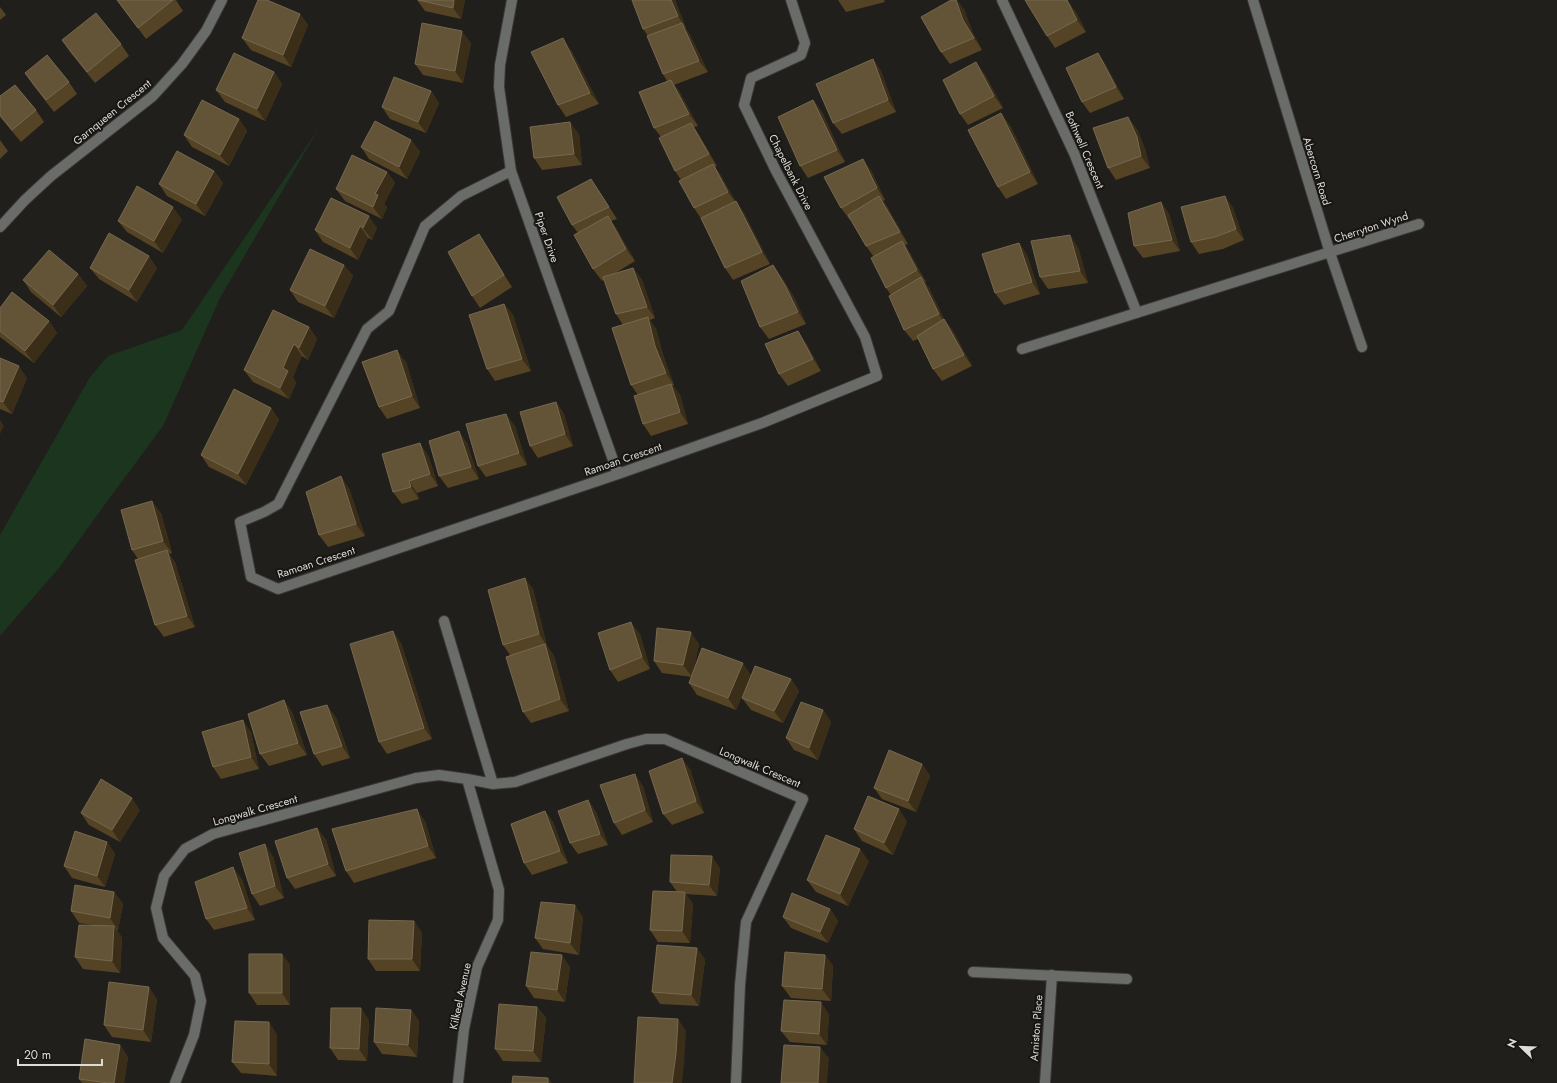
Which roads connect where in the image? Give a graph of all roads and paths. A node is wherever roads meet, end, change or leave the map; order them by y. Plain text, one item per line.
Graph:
1 (222, 0) edge
2 (512, 0) edge
3 (791, 0) edge
4 (1002, 0) edge
5 (1253, 0) edge
6 (511, 171) junction
7 (1419, 224) dead end
8 (0, 227) edge
9 (1330, 253) junction
10 (1137, 313) junction
11 (1362, 347) dead end
12 (1022, 349) dead end
13 (877, 376) joint
14 (618, 474) junction
15 (444, 621) dead end
16 (467, 779) junction
17 (493, 784) junction
18 (973, 972) dead end
19 (1052, 975) junction
20 (1127, 979) dead end
21 (175, 1083) edge
22 (458, 1083) edge
23 (736, 1083) edge
24 (1045, 1083) edge

1 - 8 street, Garnqueen Crescent
2 - 6 street, Piper Drive
3 - 13 street, Chapelbank Drive
4 - 10 street, Bothwell Crescent
5 - 9 street, Abercorn Road
6 - 14 street, Piper Drive
6 - 14 street, Ramoan Crescent
7 - 9 street, Cherryton Wynd
9 - 10 street
9 - 11 street, Abercorn Road
10 - 12 street
13 - 14 street, Ramoan Crescent
15 - 17 street
16 - 17 street, Longwalk Crescent
16 - 21 street, Longwalk Crescent
16 - 22 street, Kilkeel Avenue
17 - 23 street, Longwalk Crescent
18 - 19 street
19 - 20 street
19 - 24 street, Arniston Place

